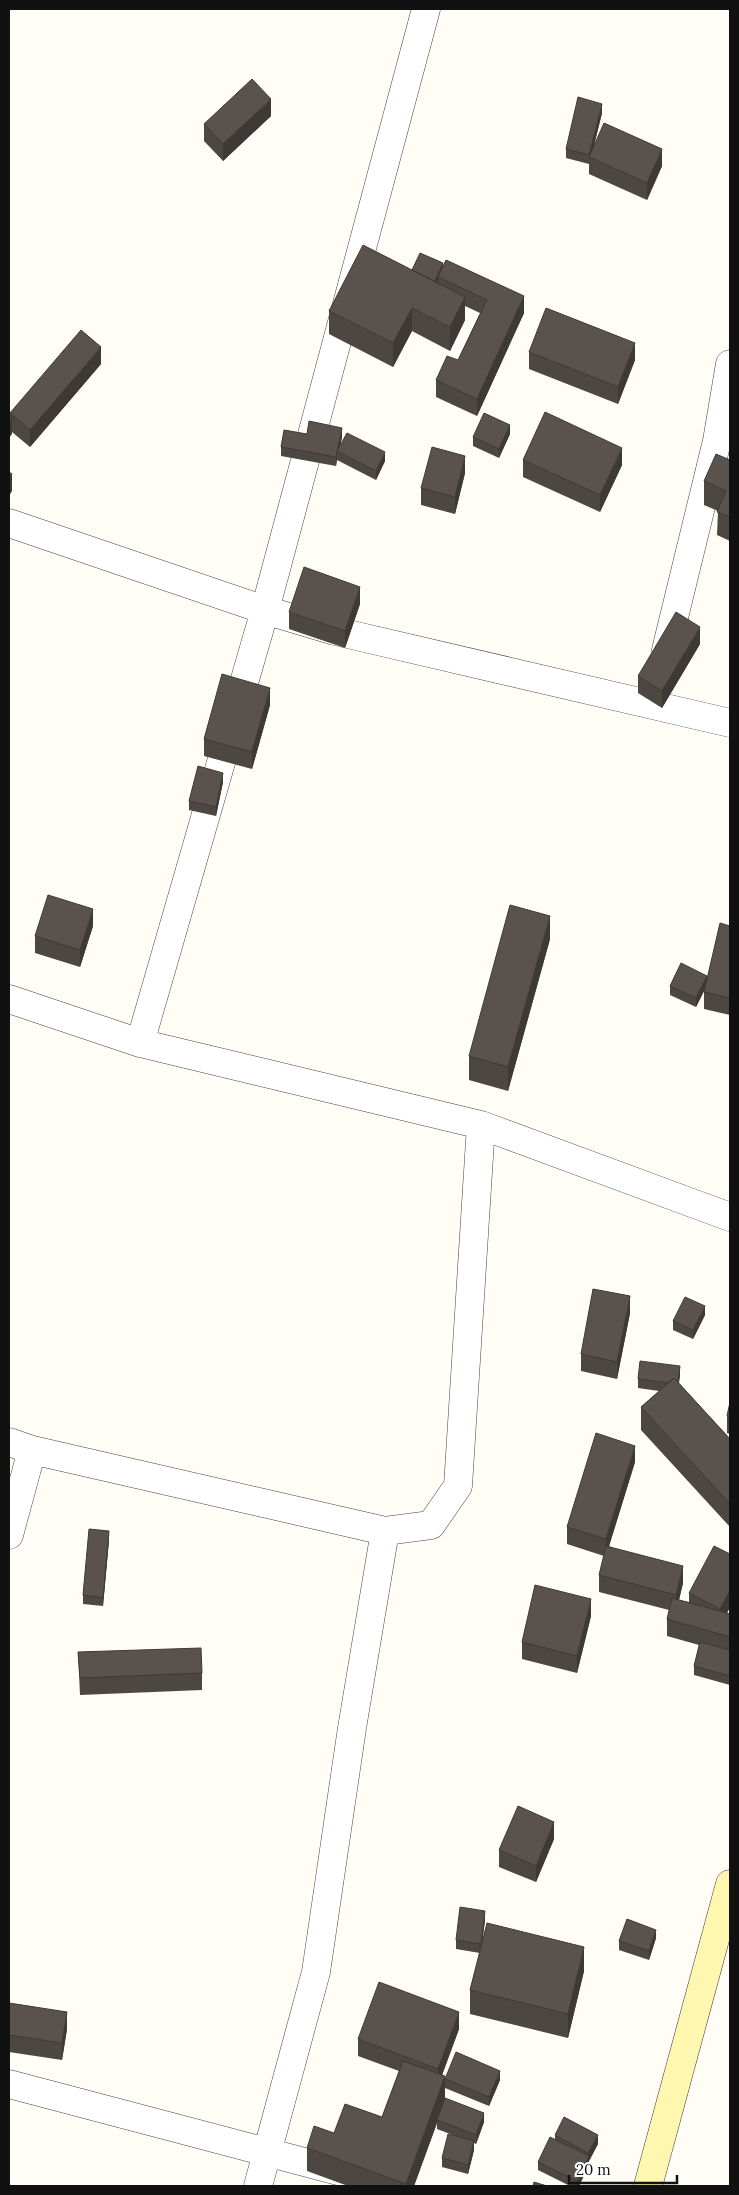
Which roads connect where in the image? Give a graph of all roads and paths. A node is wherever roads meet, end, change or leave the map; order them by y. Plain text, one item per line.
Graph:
1 (426, 9) edge
2 (730, 364) edge
3 (9, 523) edge
4 (265, 610) junction
5 (653, 705) junction
6 (730, 723) edge
7 (9, 999) edge
8 (140, 1043) junction
9 (481, 1125) junction
10 (730, 1218) edge
11 (20, 1446) edge
12 (385, 1531) junction
13 (9, 1535) edge
14 (730, 1884) edge
15 (9, 2084) edge
16 (268, 2153) junction
17 (258, 2186) edge
18 (395, 2186) edge
19 (648, 2186) edge

1 - 4 street
2 - 5 street
3 - 4 street
4 - 5 street
4 - 8 street
5 - 6 street
7 - 8 street
8 - 9 street
9 - 10 street
9 - 12 street
11 - 12 street
11 - 13 street
12 - 16 street
14 - 19 street
15 - 16 street
16 - 17 street
16 - 18 street

